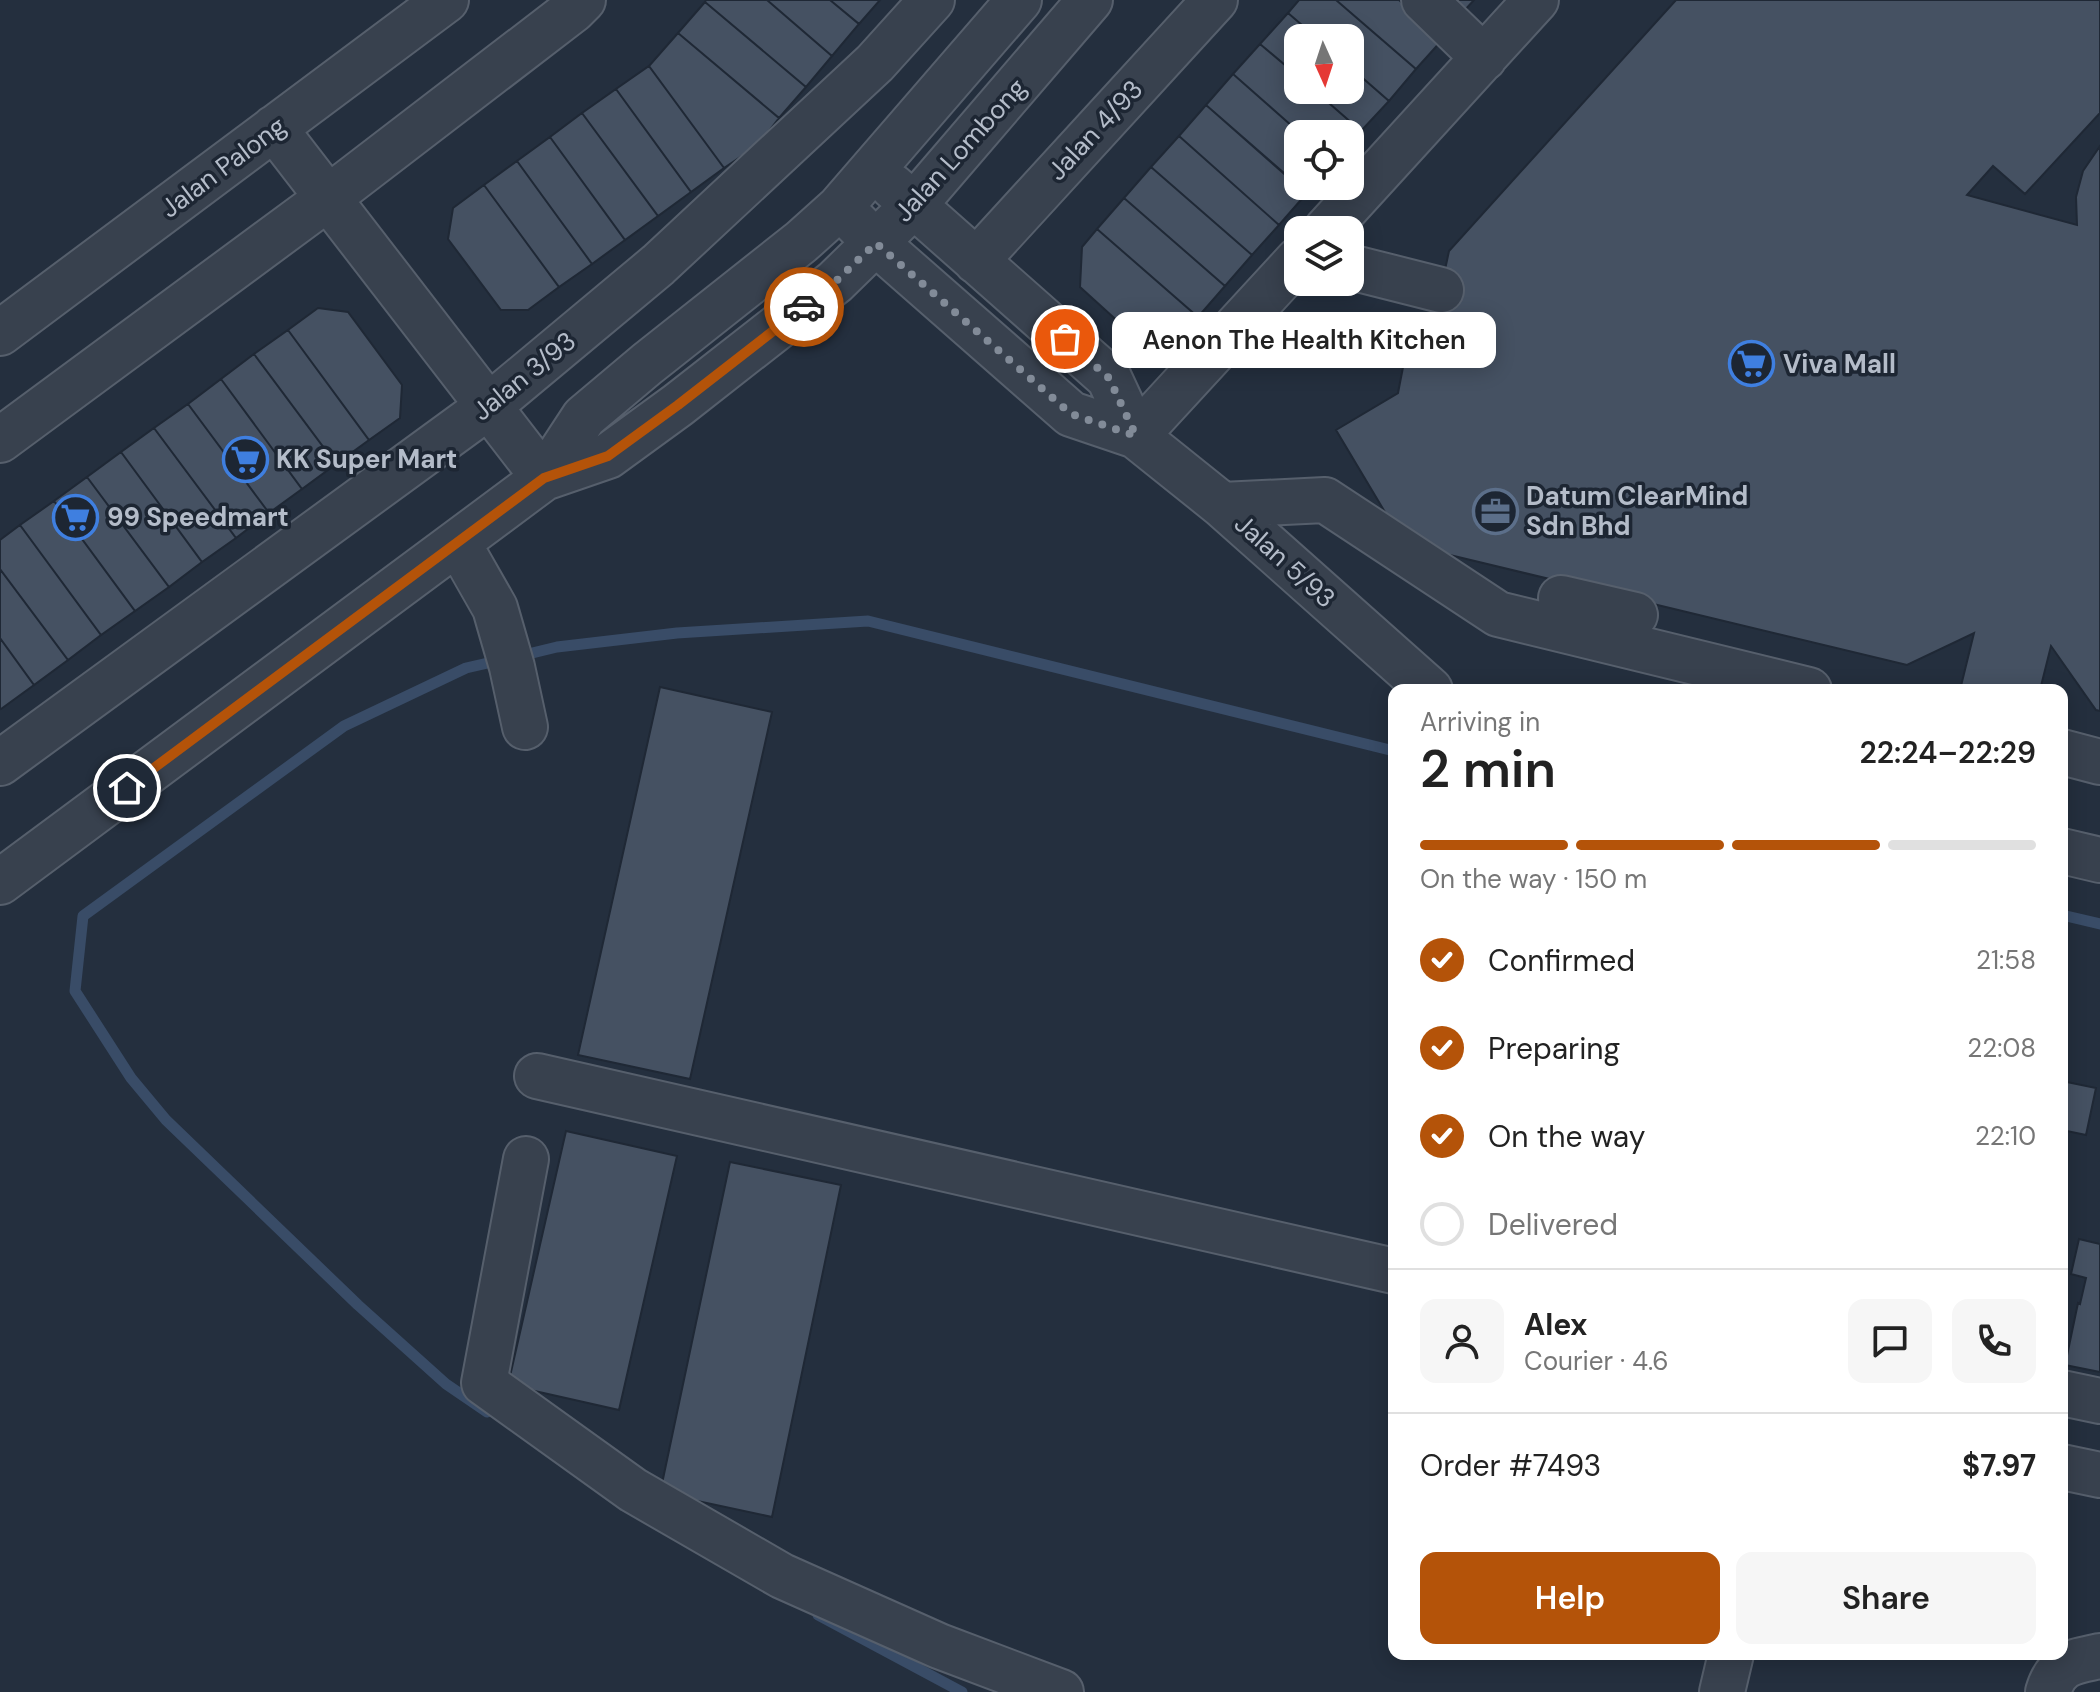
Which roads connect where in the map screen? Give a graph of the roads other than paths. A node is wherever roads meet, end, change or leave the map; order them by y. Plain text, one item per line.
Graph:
1 (446, 0) edge
2 (583, 0) edge
3 (932, 0) edge
4 (1019, 0) edge
5 (1090, 0) edge
6 (1215, 0) edge
7 (1424, 0) edge
8 (1536, 0) edge
9 (1484, 58) junction
10 (274, 128) junction
11 (874, 169) junction
12 (328, 198) junction
13 (914, 205) junction
14 (840, 207) junction
15 (1339, 216) edge
16 (876, 243) junction
17 (976, 261) junction
18 (1364, 271) edge
19 (1284, 275) edge
20 (1441, 290) dead end
21 (0, 333) edge
22 (489, 406) junction
23 (1136, 436) junction
24 (0, 440) edge
25 (544, 478) junction
26 (1222, 505) junction
27 (458, 543) junction
28 (1426, 566) junction
29 (1635, 615) dead end
30 (1423, 684) edge
31 (1784, 684) edge
32 (525, 727) dead end
33 (2068, 754) edge
34 (2100, 762) edge
35 (0, 763) edge
36 (2068, 852) edge
37 (2100, 860) edge
38 (0, 882) edge
39 (537, 1076) dead end
40 (526, 1159) dead end
41 (1388, 1270) edge
42 (2068, 1394) edge
43 (2100, 1401) edge
44 (2068, 1468) edge
45 (2100, 1475) edge
46 (2100, 1656) edge
47 (1730, 1660) edge
48 (1061, 1692) edge
49 (1722, 1692) edge
50 (2048, 1692) edge

1 - 10 street, Jalan Palong
2 - 12 street
3 - 22 street, Jalan 3/93
4 - 11 street, Jalan Lombong
5 - 13 street, Jalan Lombong
6 - 17 street, Jalan 4/93
7 - 9 street
8 - 9 street
9 - 15 street
10 - 12 street
10 - 21 street, Jalan Palong
11 - 13 street, Jalan 5/93
11 - 14 street, Jalan Lombong
12 - 22 street
12 - 24 street
13 - 16 street, Jalan Lombong
13 - 17 street, Jalan 5/93
14 - 16 street, Jalan 5/93
14 - 25 street, Jalan Lombong
16 - 23 street, Jalan 5/93
16 - 25 street, Jalan Lombong
17 - 23 street, Jalan 5/93
18 - 20 street
19 - 23 street
22 - 25 street
22 - 35 street, Jalan 3/93
23 - 26 street, Jalan 5/93
25 - 27 street, Jalan Lombong
26 - 28 street
26 - 30 street, Jalan 5/93
27 - 32 street
27 - 38 street, Jalan Lombong
28 - 29 street
28 - 31 street
33 - 34 street
36 - 37 street
39 - 41 street
40 - 48 street
42 - 43 street
44 - 45 street
46 - 50 street
47 - 49 street

